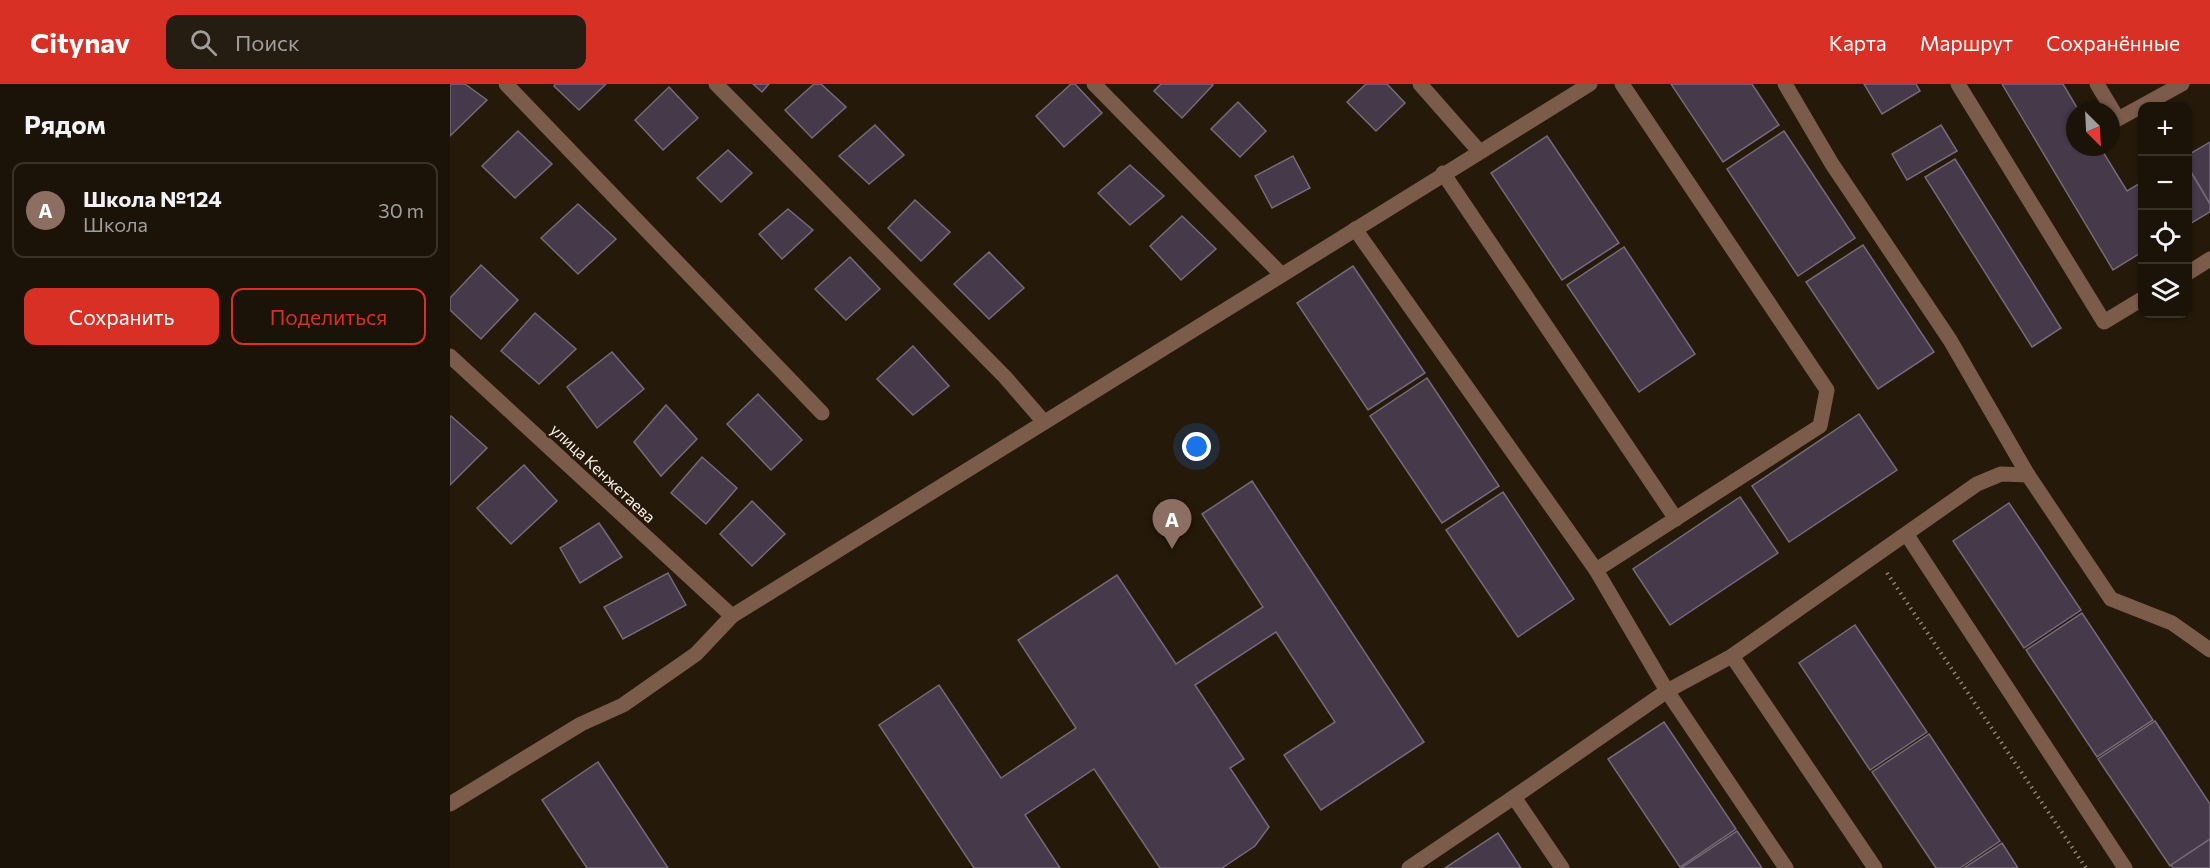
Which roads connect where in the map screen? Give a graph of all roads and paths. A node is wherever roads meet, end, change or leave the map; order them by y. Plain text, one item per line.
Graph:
1 (506, 84) edge
2 (716, 84) edge
3 (1094, 84) edge
4 (1420, 84) edge
5 (1590, 84) edge
6 (1622, 84) edge
7 (1785, 84) edge
8 (1958, 84) edge
9 (2097, 84) edge
10 (2182, 84) edge
11 (1479, 151) junction
12 (1443, 174) junction
13 (1355, 229) junction
14 (2210, 259) edge
15 (2192, 270) edge
16 (1281, 274) junction
17 (2138, 301) edge
18 (450, 356) edge
19 (822, 413) dead end
20 (1044, 422) junction
21 (2028, 476) junction
22 (1676, 519) junction
23 (1907, 535) junction
24 (1876, 556) junction
25 (1596, 570) junction
26 (732, 616) junction
27 (2210, 650) edge
28 (1732, 656) junction
29 (1667, 691) junction
30 (1514, 797) junction
31 (450, 804) edge
32 (1409, 868) edge
33 (1562, 868) edge
34 (1786, 868) edge
35 (1875, 868) edge
36 (2086, 868) edge
37 (2125, 868) edge

1 - 19 street
2 - 20 street
3 - 16 street
4 - 11 street
5 - 11 street
6 - 22 street
7 - 21 street
8 - 17 street
9 - 10 street
11 - 12 street
12 - 13 street
12 - 22 street
13 - 16 street
13 - 25 street
14 - 15 street
16 - 20 street
18 - 26 street, улица Кенжетаева
20 - 26 street
21 - 23 street
21 - 27 street
22 - 25 street
23 - 24 street
23 - 37 street
24 - 28 street
24 - 36 path
25 - 29 street
26 - 31 street
28 - 29 street
28 - 35 street
29 - 30 street
29 - 34 street
30 - 32 street
30 - 33 street

